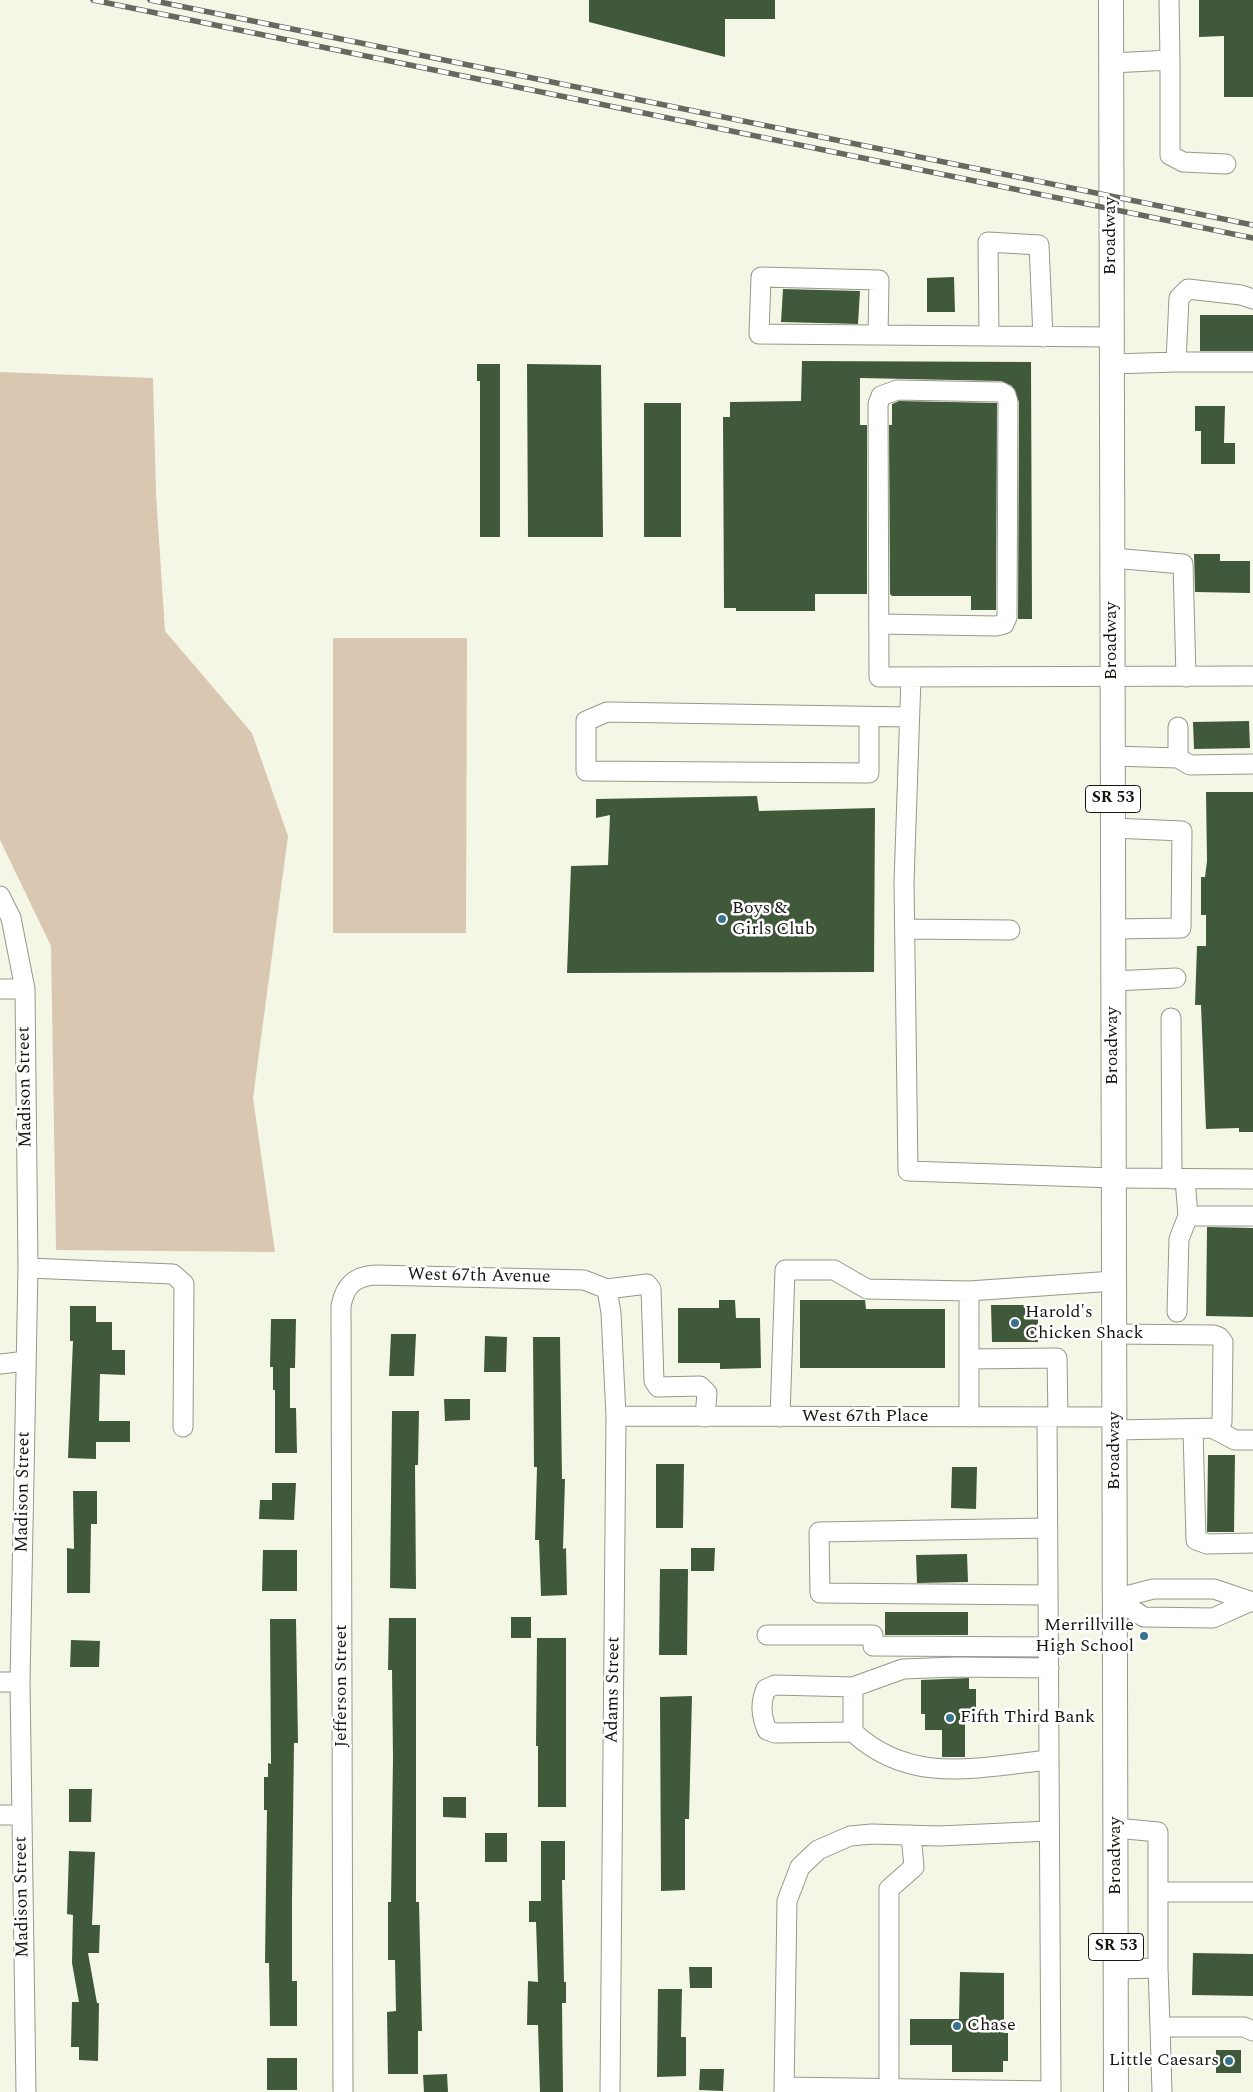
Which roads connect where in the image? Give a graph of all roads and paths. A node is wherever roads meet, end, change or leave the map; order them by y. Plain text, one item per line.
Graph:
1 (1111, 0) edge
2 (1169, 0) edge
3 (1170, 60) junction
4 (1112, 63) junction
5 (1226, 164) dead end
6 (1253, 299) edge
7 (878, 335) junction
8 (989, 336) junction
9 (1043, 337) junction
10 (1111, 337) junction
11 (1176, 362) junction
12 (1253, 362) edge
13 (1112, 364) junction
14 (1112, 558) junction
15 (879, 624) junction
16 (1112, 676) junction
17 (1186, 676) junction
18 (1253, 676) edge
19 (911, 677) junction
20 (869, 717) junction
21 (909, 717) junction
22 (1178, 728) dead end
23 (1113, 756) junction
24 (1178, 758) junction
25 (1253, 764) edge
26 (1113, 828) junction
27 (0, 896) edge
28 (905, 929) junction
29 (1113, 929) junction
30 (1010, 930) dead end
31 (1176, 978) dead end
32 (1113, 981) junction
33 (0, 989) edge
34 (25, 989) junction
35 (1171, 1018) dead end
36 (1114, 1178) junction
37 (1178, 1179) junction
38 (1253, 1179) edge
39 (1188, 1216) junction
40 (1253, 1216) edge
41 (28, 1268) junction
42 (1114, 1281) junction
43 (351, 1283) joint
44 (607, 1289) junction
45 (969, 1292) junction
46 (1177, 1312) dead end
47 (1114, 1334) junction
48 (969, 1359) junction
49 (26, 1361) junction
50 (0, 1364) edge
51 (616, 1416) junction
52 (705, 1416) junction
53 (780, 1416) junction
54 (970, 1417) junction
55 (1053, 1417) junction
56 (1114, 1424) junction
57 (182, 1427) dead end
58 (1214, 1429) junction
59 (1193, 1430) junction
60 (1253, 1440) edge
61 (1048, 1528) junction
62 (1253, 1544) edge
63 (1048, 1595) junction
64 (1115, 1599) junction
65 (1251, 1602) edge
66 (767, 1634) dead end
67 (1048, 1647) junction
68 (1049, 1668) junction
69 (0, 1682) edge
70 (20, 1682) junction
71 (853, 1687) junction
72 (853, 1732) junction
73 (1049, 1760) junction
74 (0, 1815) edge
75 (22, 1815) junction
76 (1116, 1828) junction
77 (1049, 1831) junction
78 (911, 1835) junction
79 (1158, 1892) junction
80 (1253, 1892) edge
81 (1158, 1968) junction
82 (1116, 1969) junction
83 (1160, 2027) junction
84 (1253, 2031) edge
85 (889, 2089) junction
86 (784, 2090) edge
87 (26, 2092) edge
88 (343, 2092) edge
89 (610, 2092) edge
90 (1051, 2092) edge
91 (1116, 2092) edge
92 (1162, 2092) edge

1 - 4 main road, Broadway / SR 53
2 - 3 street
3 - 4 street
3 - 5 street
4 - 10 main road, Broadway / SR 53
6 - 11 street
7 - 7 street
7 - 8 street
8 - 9 street
8 - 9 street
9 - 10 street
10 - 13 main road, Broadway / SR 53
11 - 12 street
11 - 13 street
13 - 14 main road, Broadway / SR 53
14 - 16 main road, Broadway / SR 53
14 - 17 street
15 - 15 street
15 - 19 street
16 - 17 street
16 - 19 street
16 - 23 main road, Broadway / SR 53
17 - 18 street
19 - 21 street
20 - 20 street
20 - 21 street
21 - 28 street
22 - 24 street
23 - 24 street
23 - 26 main road, Broadway / SR 53
24 - 25 street
26 - 29 main road, Broadway / SR 53
26 - 29 street
27 - 34 street, Madison Street
28 - 30 street
28 - 36 street
29 - 32 main road, Broadway / SR 53
31 - 32 street
32 - 36 main road, Broadway / SR 53
33 - 34 street
34 - 41 street, Madison Street
35 - 37 street
36 - 37 street
36 - 42 main road, Broadway / SR 53
37 - 38 street
37 - 39 street
39 - 40 street
39 - 46 street
41 - 49 street, Madison Street
41 - 57 street
42 - 45 street
42 - 47 main road, Broadway / SR 53
43 - 44 street, West 67th Avenue
43 - 88 street, Jefferson Street
44 - 51 street, Adams Street
44 - 52 street
45 - 48 street
45 - 53 street
47 - 56 main road, Broadway / SR 53
47 - 58 street
48 - 54 street
48 - 55 street
49 - 50 street
49 - 70 street, Madison Street
51 - 52 street, West 67th Place
51 - 89 street, Adams Street
52 - 53 street, West 67th Place
53 - 54 street, West 67th Place
54 - 55 street, West 67th Place
55 - 56 street, West 67th Place
55 - 61 street
56 - 59 street, West 67th Place
56 - 64 main road, Broadway / SR 53
58 - 59 street, West 67th Place
58 - 60 street
59 - 62 street
61 - 63 street
61 - 63 street
63 - 67 street
64 - 65 street
64 - 65 street
64 - 76 main road, Broadway / SR 53
66 - 67 street
67 - 68 street
68 - 71 street
68 - 73 street
69 - 70 street
70 - 75 street, Madison Street
71 - 72 street
71 - 72 street
72 - 73 street
73 - 77 street
74 - 75 street
75 - 87 street, Madison Street
76 - 79 street
76 - 82 main road, Broadway / SR 53
77 - 78 street
77 - 90 street
78 - 85 street
78 - 86 street
79 - 80 street
79 - 81 street
81 - 82 street
81 - 83 street
82 - 91 main road, Broadway / SR 53
83 - 84 street
83 - 92 street
85 - 86 street
85 - 90 street

